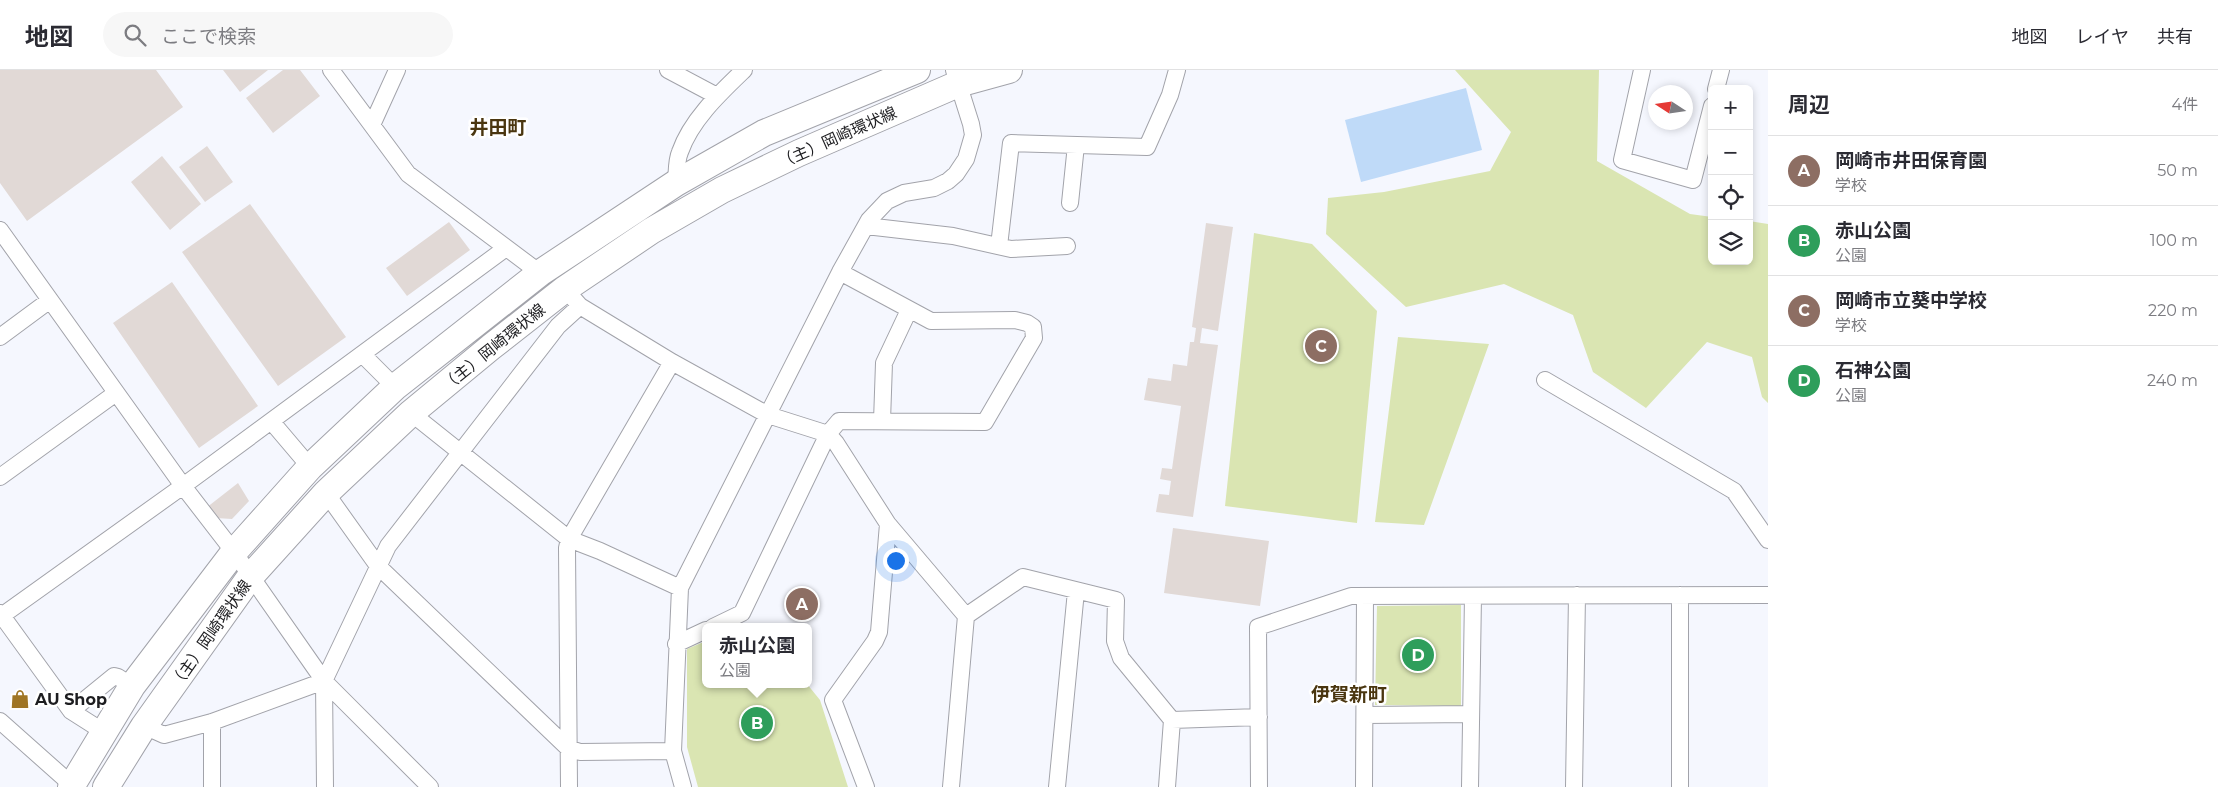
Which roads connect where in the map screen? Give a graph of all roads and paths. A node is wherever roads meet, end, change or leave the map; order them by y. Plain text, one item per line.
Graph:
1 (331, 70) edge
2 (397, 70) edge
3 (668, 70) edge
4 (744, 70) edge
5 (916, 70) edge
6 (1009, 70) edge
7 (1177, 70) edge
8 (1642, 70) edge
9 (1721, 70) edge
10 (956, 77) edge
11 (1717, 85) edge
12 (717, 96) junction
13 (1708, 122) edge
14 (372, 125) junction
15 (1076, 145) junction
16 (676, 183) junction
17 (1070, 203) dead end
18 (866, 226) junction
19 (0, 230) edge
20 (999, 246) junction
21 (1067, 246) dead end
22 (506, 248) junction
23 (840, 272) junction
24 (540, 273) junction
25 (573, 298) junction
26 (50, 300) junction
27 (909, 310) junction
28 (0, 337) edge
29 (362, 354) junction
30 (672, 362) junction
31 (1545, 380) dead end
32 (395, 387) junction
33 (116, 393) junction
34 (411, 413) junction
35 (768, 415) junction
36 (271, 421) junction
37 (882, 421) junction
38 (828, 434) junction
39 (460, 451) junction
40 (310, 467) junction
41 (0, 477) edge
42 (183, 486) junction
43 (326, 493) junction
44 (888, 524) junction
45 (569, 539) junction
46 (1768, 540) edge
47 (234, 552) junction
48 (378, 566) junction
49 (250, 576) junction
50 (680, 588) junction
51 (1076, 592) junction
52 (1577, 595) junction
53 (1680, 595) junction
54 (1768, 595) edge
55 (1365, 596) junction
56 (1472, 596) junction
57 (1, 615) edge
58 (966, 616) junction
59 (721, 623) edge
60 (702, 632) edge
61 (676, 644) junction
62 (324, 681) junction
63 (132, 686) junction
64 (71, 711) junction
65 (1471, 714) junction
66 (1365, 715) junction
67 (1259, 717) junction
68 (1172, 720) junction
69 (0, 721) edge
70 (212, 722) junction
71 (144, 726) junction
72 (104, 732) junction
73 (568, 748) junction
74 (673, 751) junction
75 (72, 786) edge
76 (106, 787) edge
77 (212, 787) edge
78 (324, 787) edge
79 (430, 787) edge
80 (569, 787) edge
81 (683, 787) edge
82 (866, 787) edge
83 (951, 787) edge
84 (1057, 787) edge
85 (1167, 787) edge
86 (1258, 787) edge
87 (1364, 787) edge
88 (1470, 787) edge
89 (1574, 787) edge
90 (1680, 787) edge

1 - 14 street
2 - 14 street
3 - 12 street
4 - 12 street
5 - 16 main road, （主）岡崎環状線
6 - 10 main road, （主）岡崎環状線
7 - 15 street
8 - 13 street
9 - 11 street
10 - 18 street
10 - 25 main road, （主）岡崎環状線
12 - 16 street
14 - 22 street
15 - 17 street
15 - 20 street
16 - 24 main road, （主）岡崎環状線
18 - 20 street
18 - 23 street
19 - 26 street
20 - 21 street
22 - 24 street
22 - 29 street
23 - 27 street
23 - 35 street
24 - 32 main road, （主）岡崎環状線
25 - 30 street
25 - 34 main road, （主）岡崎環状線
25 - 39 street
26 - 28 street
26 - 33 street
27 - 37 street
27 - 37 street
29 - 32 street
29 - 36 street
30 - 35 street
30 - 45 street
31 - 46 street
32 - 40 main road, （主）岡崎環状線
33 - 41 street
33 - 42 street
34 - 39 street
34 - 43 main road, （主）岡崎環状線
35 - 38 street
35 - 50 street
36 - 40 street
36 - 42 street
37 - 38 street
38 - 44 street
38 - 59 street
39 - 45 street
39 - 48 street
40 - 47 main road, （主）岡崎環状線
42 - 47 street
42 - 57 street
43 - 48 street
43 - 49 main road, （主）岡崎環状線
44 - 58 street
44 - 82 street
45 - 50 street
45 - 73 street
47 - 49 street
47 - 63 main road, （主）岡崎環状線
48 - 62 street
48 - 73 street
49 - 62 street
49 - 71 main road, （主）岡崎環状線
50 - 61 street
51 - 58 street
51 - 68 street
51 - 84 street
52 - 53 street
52 - 56 street
52 - 89 street
53 - 54 street
53 - 90 street
55 - 56 street
55 - 66 street
55 - 67 street
56 - 65 street
57 - 64 street
58 - 83 street
60 - 61 street
61 - 74 street
62 - 70 street
62 - 78 street
62 - 79 street
63 - 64 street
63 - 72 main road, （主）岡崎環状線
64 - 72 street
65 - 66 street
65 - 88 street
66 - 87 street
67 - 68 street
67 - 86 street
68 - 85 street
69 - 75 street
70 - 71 street
70 - 77 street
71 - 76 main road, （主）岡崎環状線
72 - 75 main road, （主）岡崎環状線
73 - 74 street
73 - 80 street
74 - 81 street

